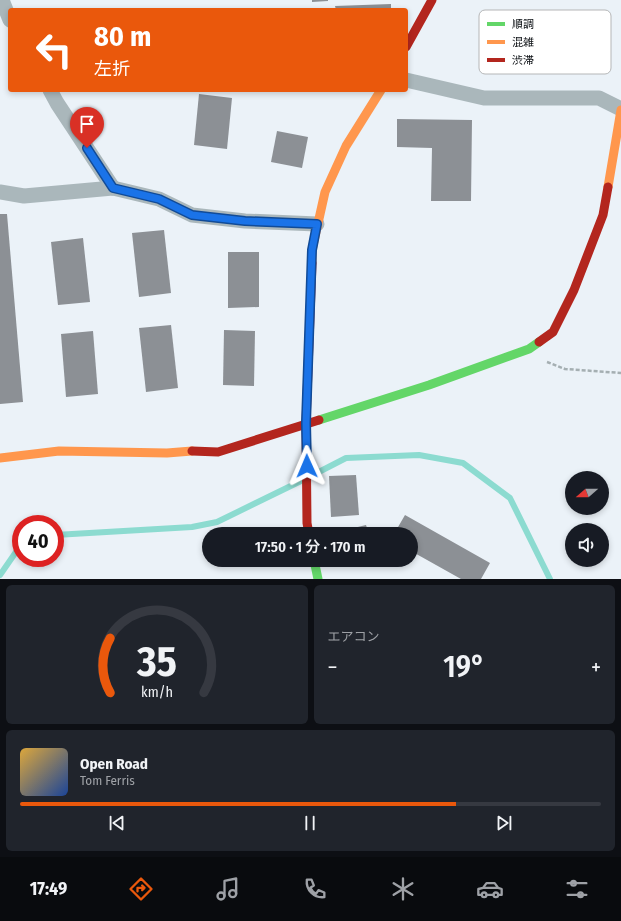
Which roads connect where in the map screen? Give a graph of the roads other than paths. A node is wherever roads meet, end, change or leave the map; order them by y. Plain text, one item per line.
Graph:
1 (2, 0) edge
2 (432, 0) edge
3 (8, 15) edge
4 (408, 43) edge
5 (408, 80) edge
6 (51, 92) edge
7 (380, 92) edge
8 (621, 109) edge
9 (113, 188) junction
10 (0, 192) edge
11 (317, 224) junction
12 (306, 423) junction
13 (0, 458) edge
14 (308, 527) edge
15 (315, 567) edge
16 (318, 579) edge

1 - 3 street
2 - 4 street
5 - 8 street
6 - 9 street
7 - 11 street
8 - 12 street
9 - 10 street
9 - 11 street
11 - 12 street
12 - 13 street
12 - 14 street
15 - 16 street

